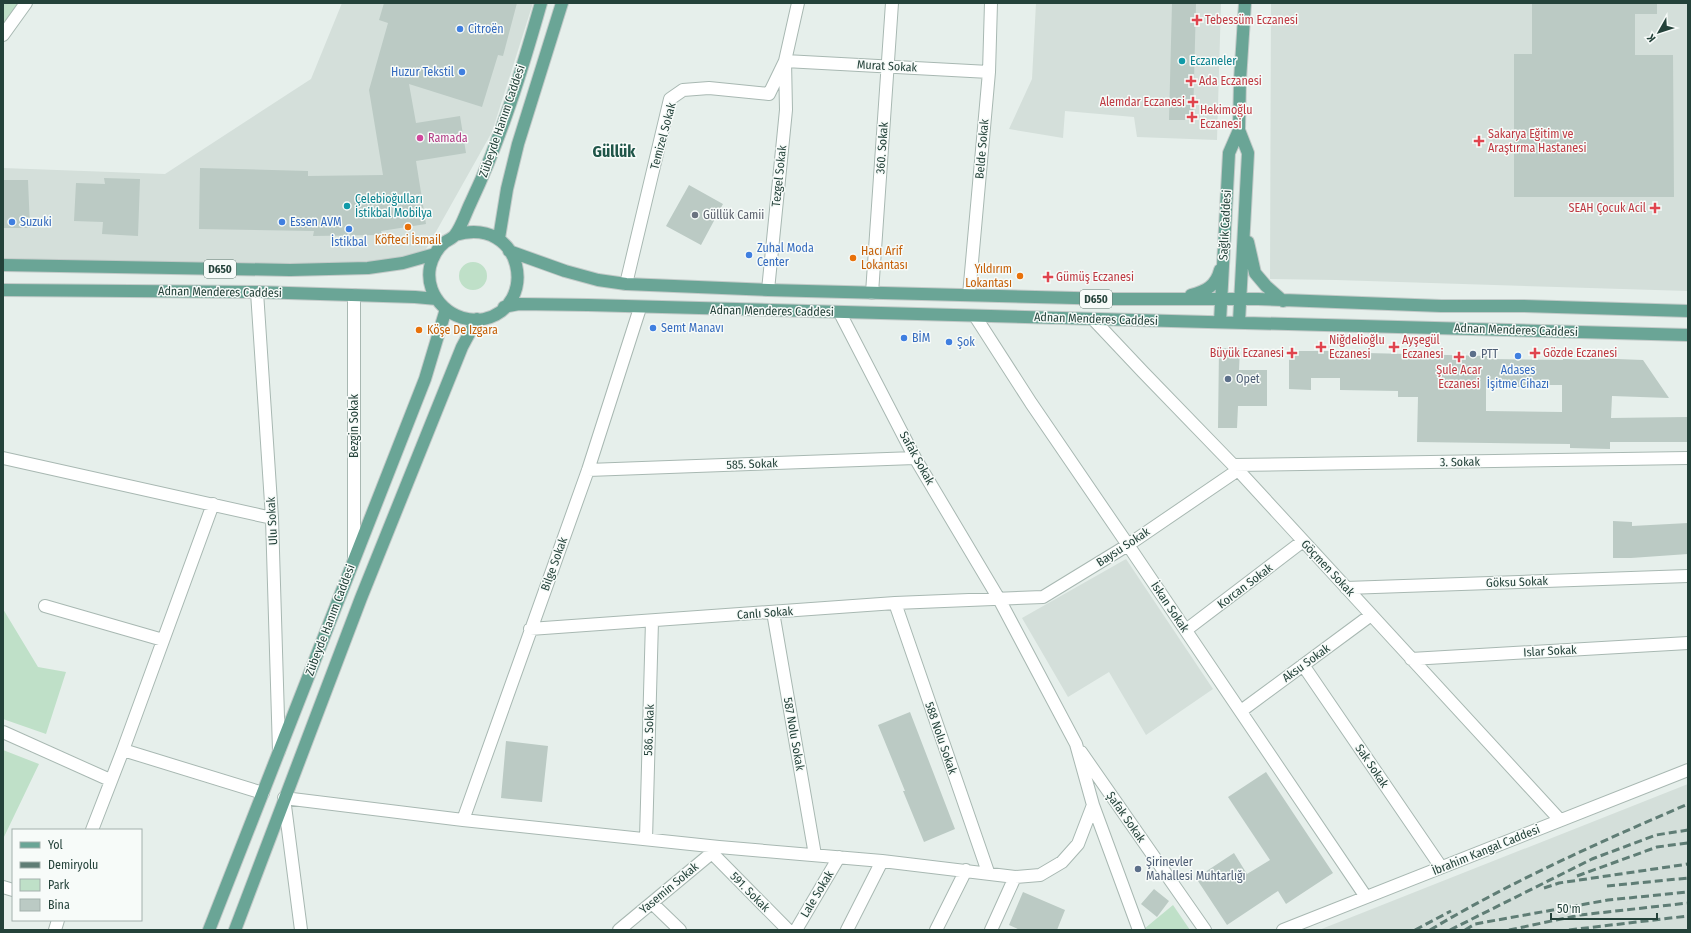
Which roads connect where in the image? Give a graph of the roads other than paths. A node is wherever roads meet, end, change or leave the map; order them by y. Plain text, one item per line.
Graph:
1 (26, 3) edge
2 (541, 3) edge
3 (562, 3) edge
4 (798, 3) edge
5 (892, 3) edge
6 (991, 3) edge
7 (1245, 3) edge
8 (3, 35) edge
9 (785, 61) junction
10 (888, 66) junction
11 (989, 72) junction
12 (1239, 130) junction
13 (1244, 230) junction
14 (454, 235) junction
15 (499, 238) junction
16 (509, 251) junction
17 (1223, 253) junction
18 (435, 254) junction
19 (3, 265) edge
20 (626, 284) junction
21 (3, 290) edge
22 (768, 290) junction
23 (257, 292) junction
24 (872, 293) junction
25 (354, 295) junction
26 (969, 295) junction
27 (437, 299) junction
28 (1173, 299) junction
29 (1221, 299) junction
30 (1240, 300) junction
31 (1283, 301) junction
32 (504, 307) junction
33 (640, 308) junction
34 (446, 309) junction
35 (1688, 311) edge
36 (840, 313) junction
37 (975, 316) junction
38 (477, 319) junction
39 (1093, 319) junction
40 (1220, 322) junction
41 (1239, 322) junction
42 (1688, 335) edge
43 (3, 458) edge
44 (915, 458) junction
45 (1688, 458) edge
46 (1235, 468) junction
47 (588, 470) junction
48 (213, 504) junction
49 (272, 518) junction
50 (1303, 542) junction
51 (1128, 544) junction
52 (354, 558) junction
53 (1688, 576) edge
54 (1346, 588) junction
55 (999, 599) junction
56 (895, 603) junction
57 (45, 606) dead end
58 (773, 612) junction
59 (1371, 615) junction
60 (652, 621) junction
61 (530, 629) junction
62 (1186, 630) junction
63 (162, 640) junction
64 (1688, 643) edge
65 (1411, 659) junction
66 (1303, 665) junction
67 (1241, 711) junction
68 (3, 732) edge
69 (1076, 744) junction
70 (123, 750) junction
71 (279, 751) junction
72 (1688, 770) edge
73 (110, 780) junction
74 (263, 793) junction
75 (284, 798) junction
76 (1093, 805) junction
77 (463, 820) junction
78 (1560, 820) junction
79 (92, 829) edge
80 (646, 839) junction
81 (716, 850) junction
82 (815, 855) junction
83 (839, 857) junction
84 (882, 861) junction
85 (1442, 867) junction
86 (966, 870) junction
87 (988, 872) junction
88 (1015, 876) junction
89 (1366, 897) junction
90 (652, 903) junction
91 (209, 930) edge
92 (234, 930) edge
93 (301, 930) edge
94 (619, 930) edge
95 (680, 930) edge
96 (788, 930) edge
97 (796, 930) edge
98 (847, 930) edge
99 (936, 930) edge
100 (991, 930) edge
101 (1139, 930) edge
102 (1205, 930) edge
103 (1283, 930) edge

1 - 8 street
2 - 14 main road, Zübeyde Hanım Caddesi
3 - 15 main road, Zübeyde Hanım Caddesi
4 - 9 street
5 - 10 street, 360. Sokak
6 - 11 street, Belde Sokak
7 - 12 main road, Sağlık Caddesi
9 - 10 street, Murat Sokak
9 - 20 street, Temizel Sokak
9 - 22 street, Tezgel Sokak
10 - 11 street, Murat Sokak
10 - 24 street, 360. Sokak
11 - 26 street, Belde Sokak
12 - 13 main road, Sağlık Caddesi
12 - 17 main road, Sağlık Caddesi
13 - 30 main road, Sağlık Caddesi
13 - 31 main road
14 - 15 main road
14 - 18 main road
15 - 16 main road
16 - 20 main road, Adnan Menderes Caddesi / D650
16 - 32 main road
17 - 28 main road
17 - 29 main road, Sağlık Caddesi
18 - 19 main road, Adnan Menderes Caddesi / D650
18 - 27 main road
20 - 22 main road, Adnan Menderes Caddesi / D650
21 - 23 main road, Adnan Menderes Caddesi
22 - 24 main road, Adnan Menderes Caddesi / D650
23 - 25 main road, Adnan Menderes Caddesi
23 - 49 street, Ulu Sokak
24 - 26 main road, Adnan Menderes Caddesi / D650
25 - 27 main road, Adnan Menderes Caddesi
25 - 52 street, Bezgin Sokak
26 - 28 main road, Adnan Menderes Caddesi / D650
27 - 34 main road
28 - 29 main road, Adnan Menderes Caddesi / D650
29 - 30 main road, Adnan Menderes Caddesi / D650
29 - 40 main road, Sağlık Caddesi
30 - 31 main road, Adnan Menderes Caddesi / D650
30 - 41 main road, Sağlık Caddesi
31 - 35 main road, Adnan Menderes Caddesi / D650
32 - 33 main road, Adnan Menderes Caddesi
32 - 38 main road
33 - 36 main road, Adnan Menderes Caddesi
33 - 47 street, Bilge Sokak
34 - 38 main road
34 - 52 main road, Zübeyde Hanım Caddesi
36 - 37 main road, Adnan Menderes Caddesi
36 - 44 street, Safak Sokak
37 - 39 main road, Adnan Menderes Caddesi
37 - 51 street, İskan Sokak
38 - 75 main road, Zübeyde Hanım Caddesi
39 - 40 main road, Adnan Menderes Caddesi
39 - 46 street, Göçmen Sokak
40 - 41 main road, Adnan Menderes Caddesi
41 - 42 main road, Adnan Menderes Caddesi
43 - 48 street
44 - 47 street, 585. Sokak
44 - 55 street, Safak Sokak
45 - 46 street, 3. Sokak
46 - 50 street, Göçmen Sokak
46 - 51 street, Baysu Sokak
47 - 61 street, Bilge Sokak
48 - 49 street
48 - 63 street
49 - 71 street, Ulu Sokak
50 - 54 street, Göçmen Sokak
50 - 62 street, Korcan Sokak
51 - 55 street, Baysu Sokak
51 - 62 street, İskan Sokak
52 - 71 main road, Zübeyde Hanım Caddesi
53 - 54 street, Göksu Sokak
54 - 59 street, Göçmen Sokak
55 - 56 street, Canlı Sokak
55 - 69 street, Şafak Sokak
56 - 58 street, Canlı Sokak
56 - 87 street, 588 Nolu Sokak
57 - 63 street
58 - 60 street, Canlı Sokak
58 - 82 street, 587 Nolu Sokak
59 - 65 street, Göçmen Sokak
59 - 66 street, Aksu Sokak
60 - 61 street, Canlı Sokak
60 - 80 street, 586. Sokak
61 - 77 street, Bilge Sokak
62 - 67 street, İskan Sokak
63 - 70 street
64 - 65 street, Islar Sokak
65 - 78 street, Göçmen Sokak
66 - 67 street, Aksu Sokak
66 - 85 street, Sak Sokak
67 - 89 street, İskan Sokak
68 - 73 street
69 - 76 street, Şafak Sokak
69 - 102 street, Şafak Sokak
70 - 73 street
70 - 74 street
71 - 74 main road, Zübeyde Hanım Caddesi
72 - 78 street, İbrahim Kangal Caddesi
73 - 79 street
74 - 91 main road, Zübeyde Hanım Caddesi
75 - 77 street
75 - 92 main road, Zübeyde Hanım Caddesi
75 - 93 street
76 - 88 street
76 - 101 street, Şafak Sokak
77 - 80 street
78 - 85 street, İbrahim Kangal Caddesi
80 - 81 street
81 - 82 street
81 - 90 street, Yasemin Sokak
81 - 96 street, 591. Sokak
82 - 83 street
83 - 84 street
83 - 97 street, Lale Sokak
84 - 86 street
84 - 98 street
85 - 89 street, İbrahim Kangal Caddesi
86 - 87 street
86 - 99 street
87 - 88 street
88 - 100 street
89 - 103 street, İbrahim Kangal Caddesi
90 - 94 street, Yasemin Sokak
90 - 95 street

